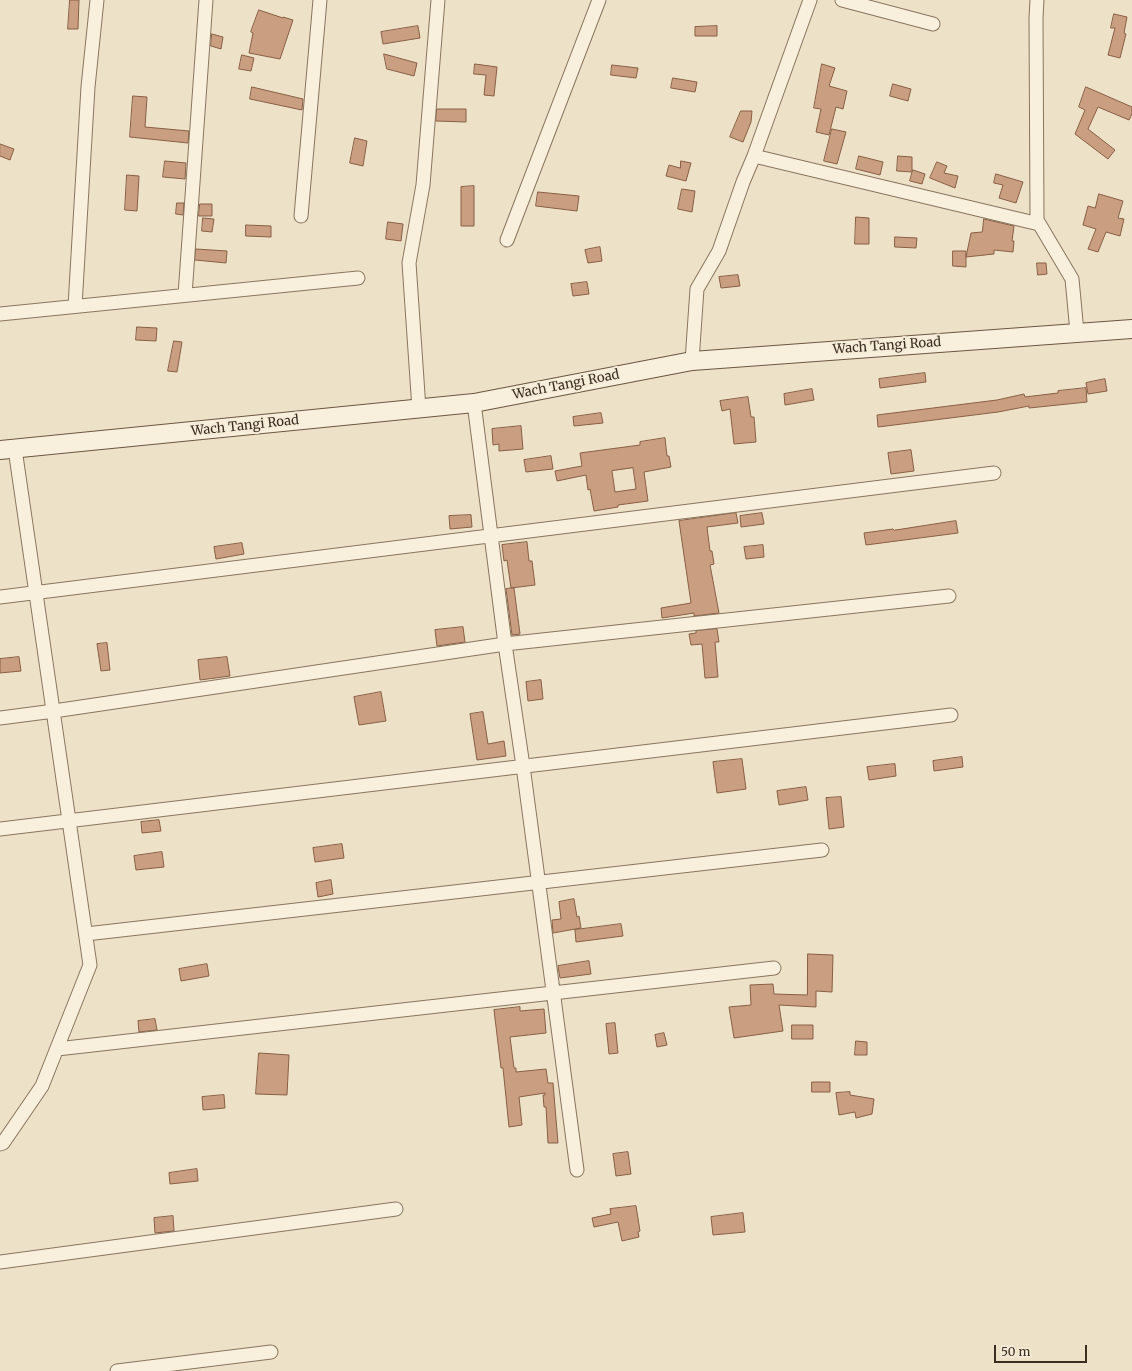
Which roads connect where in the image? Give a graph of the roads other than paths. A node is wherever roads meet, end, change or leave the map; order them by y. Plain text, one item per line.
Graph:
1 (98, 0) edge
2 (206, 0) edge
3 (320, 0) edge
4 (438, 0) edge
5 (599, 0) edge
6 (810, 0) edge
7 (842, 0) edge
8 (1037, 0) edge
9 (933, 24) dead end
10 (754, 156) junction
11 (301, 216) dead end
12 (1039, 224) junction
13 (507, 240) dead end
14 (358, 278) dead end
15 (185, 295) junction
16 (75, 306) junction
17 (0, 314) edge
18 (1132, 328) edge
19 (1077, 332) junction
20 (692, 361) junction
21 (474, 403) junction
22 (419, 409) junction
23 (8, 449) edge
24 (994, 473) dead end
25 (492, 536) junction
26 (36, 592) junction
27 (949, 596) dead end
28 (0, 597) edge
29 (505, 644) junction
30 (54, 711) junction
31 (951, 714) dead end
32 (0, 718) edge
33 (523, 766) junction
34 (70, 821) junction
35 (0, 829) edge
36 (822, 850) dead end
37 (539, 882) junction
38 (86, 934) junction
39 (774, 968) dead end
40 (554, 993) junction
41 (57, 1048) junction
42 (0, 1144) edge
43 (577, 1170) dead end
44 (396, 1209) dead end
45 (0, 1262) edge
46 (271, 1352) dead end
47 (117, 1371) edge

1 - 16 street
2 - 15 street
3 - 11 street
4 - 22 street
5 - 13 street
6 - 10 street
7 - 9 street
8 - 12 street
10 - 12 street
10 - 20 street
12 - 19 street
14 - 15 street
15 - 16 street
16 - 17 street
18 - 19 main road, Wach Tangi Road
19 - 20 main road, Wach Tangi Road
20 - 21 main road, Wach Tangi Road
21 - 22 main road, Wach Tangi Road
21 - 25 street
22 - 23 main road, Wach Tangi Road
23 - 26 street
24 - 25 street
25 - 26 street
25 - 29 street
26 - 28 street
26 - 30 street
27 - 29 street
29 - 30 street
29 - 33 street
30 - 32 street
30 - 34 street
31 - 33 street
33 - 34 street
33 - 37 street
34 - 35 street
34 - 38 street
36 - 37 street
37 - 38 street
37 - 40 street
38 - 41 street
39 - 40 street
40 - 41 street
40 - 43 street
41 - 42 street
44 - 45 street
46 - 47 street

